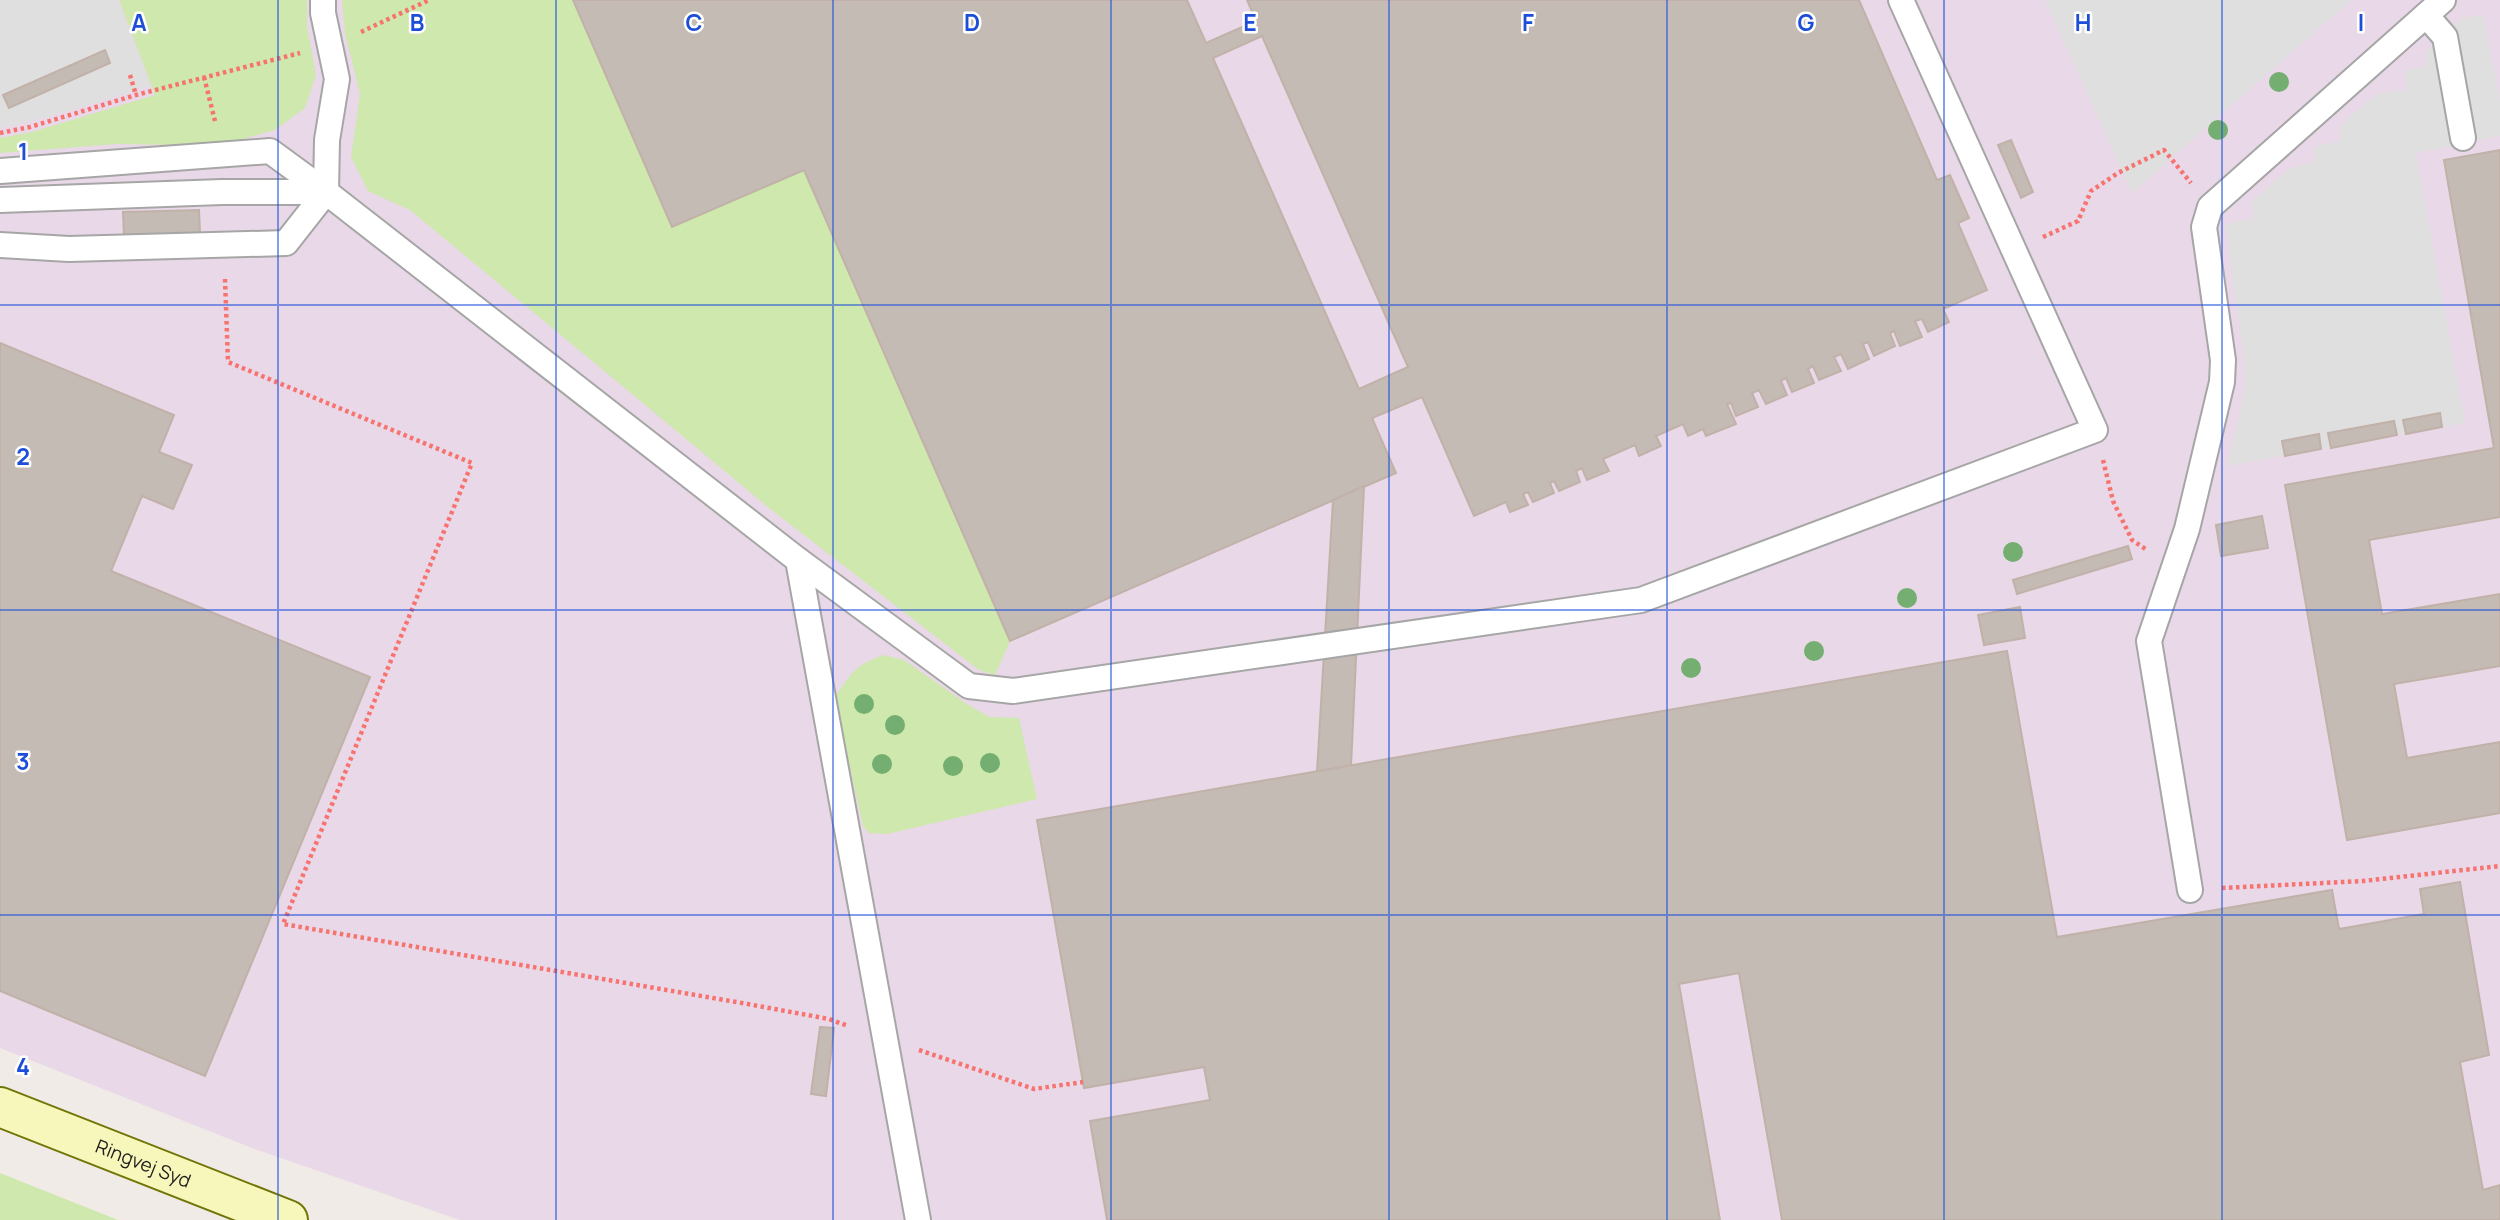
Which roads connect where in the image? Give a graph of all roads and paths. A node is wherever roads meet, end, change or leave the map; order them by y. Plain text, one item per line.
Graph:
1 (323, 0) edge
2 (429, 0) edge
3 (1900, 0) edge
4 (2434, 7) edge
5 (331, 45) junction
6 (130, 75) dead end
7 (204, 77) junction
8 (136, 95) junction
9 (0, 133) edge
10 (2463, 138) dead end
11 (2164, 150) dead end
12 (221, 155) junction
13 (0, 171) edge
14 (326, 192) junction
15 (0, 200) edge
16 (2057, 231) dead end
17 (0, 245) edge
18 (224, 246) junction
19 (2113, 501) dead end
20 (2132, 540) dead end
21 (798, 560) junction
22 (2500, 866) edge
23 (2190, 890) joint
24 (885, 1038) junction
25 (1083, 1082) dead end
26 (0, 1107) edge
27 (289, 1220) edge
28 (918, 1220) edge

1 - 5 lane
2 - 5 path
3 - 21 lane
4 - 10 lane
4 - 23 lane
5 - 7 path
5 - 14 lane
6 - 8 path
7 - 8 path
7 - 12 path
8 - 9 path
11 - 16 path
12 - 13 lane
12 - 14 lane
14 - 15 lane
14 - 18 lane
14 - 21 lane
17 - 18 lane
18 - 24 path
19 - 20 path
21 - 24 lane
22 - 23 path
24 - 25 path
24 - 28 lane
26 - 27 main road, Ringvej Syd

